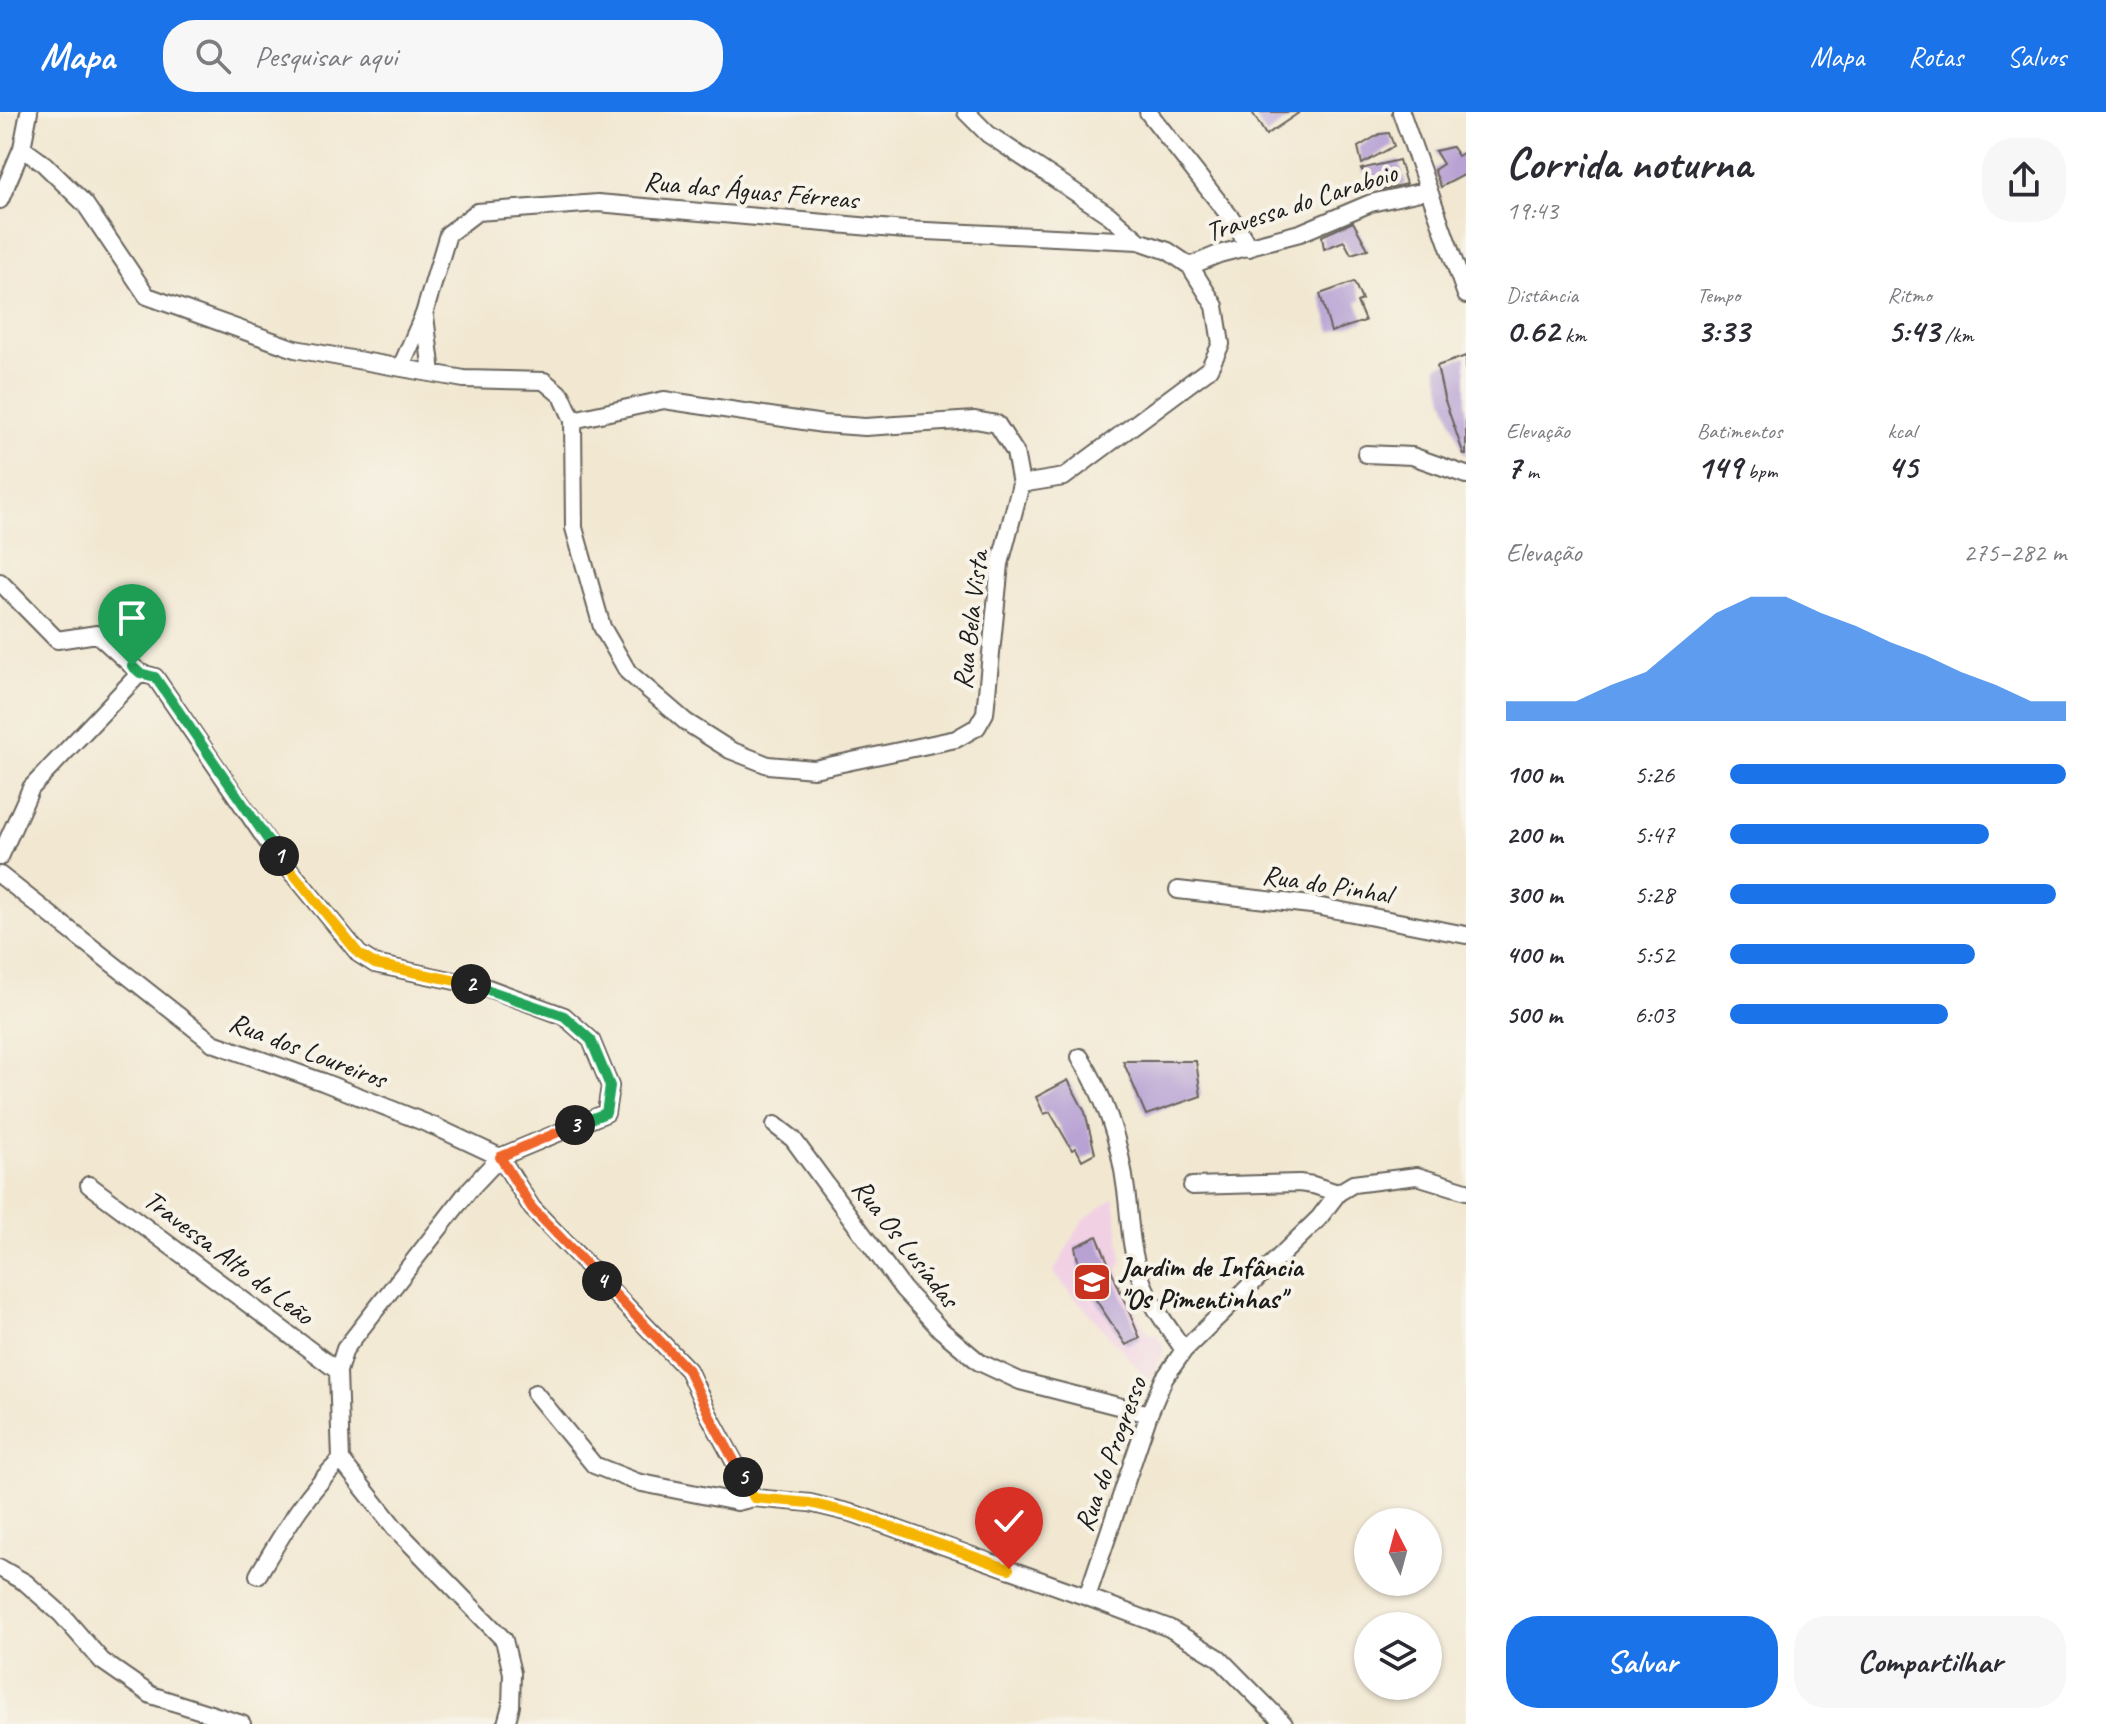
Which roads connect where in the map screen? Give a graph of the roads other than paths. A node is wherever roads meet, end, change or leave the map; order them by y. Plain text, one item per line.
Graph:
1 (29, 112) edge
2 (966, 112) edge
3 (1148, 112) edge
4 (1401, 112) edge
5 (22, 148) junction
6 (1429, 190) junction
7 (0, 200) edge
8 (1139, 241) junction
9 (1249, 248) junction
10 (1190, 266) junction
11 (1466, 295) edge
12 (424, 314) junction
13 (401, 367) junction
14 (432, 373) junction
15 (573, 420) junction
16 (1366, 454) dead end
17 (1466, 475) edge
18 (1021, 484) junction
19 (0, 582) edge
20 (140, 673) junction
21 (0, 857) edge
22 (0, 875) edge
23 (1178, 890) dead end
24 (1466, 935) edge
25 (1080, 1057) dead end
26 (775, 1125) dead end
27 (500, 1157) junction
28 (89, 1185) dead end
29 (1192, 1186) dead end
30 (1466, 1191) edge
31 (1338, 1193) junction
32 (1184, 1350) junction
33 (338, 1371) junction
34 (535, 1393) dead end
35 (1149, 1414) junction
36 (341, 1460) junction
37 (754, 1498) junction
38 (0, 1568) edge
39 (258, 1575) dead end
40 (1087, 1597) junction
41 (242, 1724) edge
42 (506, 1724) edge
43 (1284, 1724) edge

1 - 5 street
2 - 8 street
3 - 9 street
4 - 6 street
5 - 7 street
5 - 13 street
6 - 9 street, Travessa do Caraboio
6 - 11 street
8 - 10 street
8 - 12 street, Rua das Águas Férreas
9 - 10 street, Travessa do Caraboio
10 - 18 street
12 - 13 street, Rua das Águas Férreas
12 - 14 street, Rua das Águas Férreas
13 - 14 street
14 - 15 street
15 - 18 street
15 - 18 street, Rua Bela Vista
16 - 17 street
19 - 20 street
20 - 21 street
20 - 27 street
22 - 27 street, Rua dos Loureiros
23 - 24 street, Rua do Pinhal
25 - 32 street
26 - 35 street, Rua Os Lusíadas
27 - 33 street
27 - 37 street
28 - 33 street, Travessa Alto do Leão
29 - 31 street
30 - 31 street
31 - 32 street, Rua do Progresso
32 - 35 street, Rua do Progresso
33 - 36 street
34 - 37 street
35 - 40 street, Rua do Progresso
36 - 39 street
36 - 42 street
37 - 40 street
38 - 41 street
40 - 43 street

